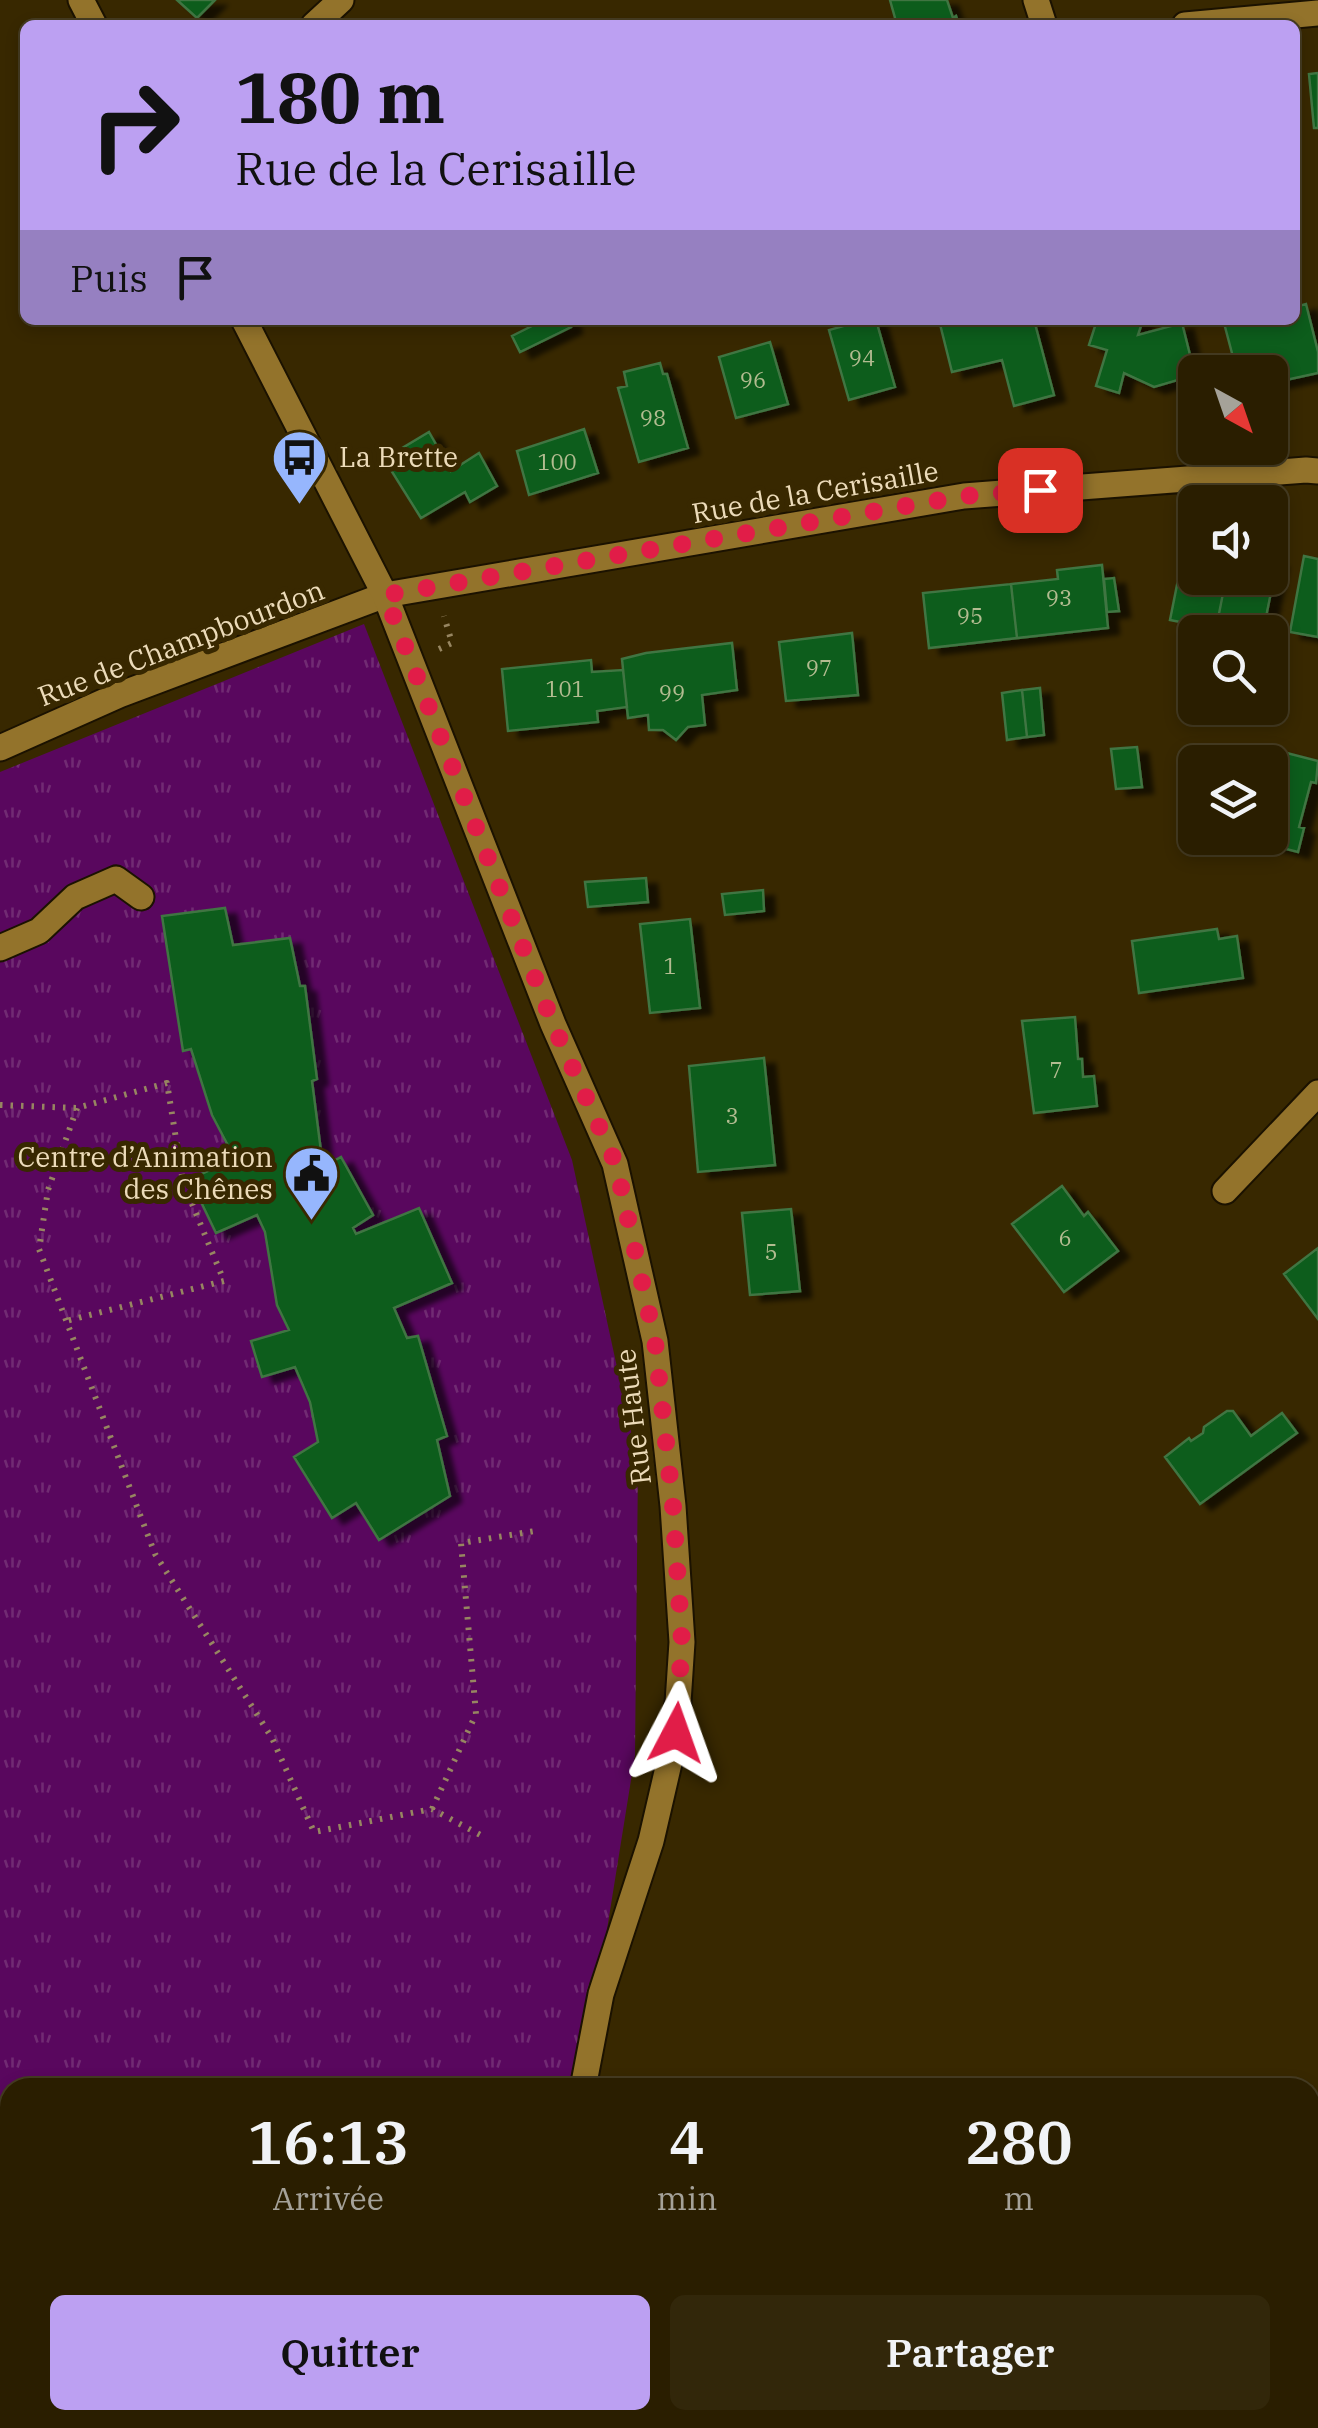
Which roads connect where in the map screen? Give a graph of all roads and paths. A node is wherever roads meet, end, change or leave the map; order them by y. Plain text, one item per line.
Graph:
1 (341, 0) edge
2 (1318, 12) edge
3 (319, 20) edge
4 (1236, 20) edge
5 (247, 325) edge
6 (1318, 471) edge
7 (385, 595) junction
8 (0, 748) edge
9 (142, 897) dead end
10 (0, 948) edge
11 (1318, 1094) edge
12 (0, 1105) edge
13 (77, 1108) junction
14 (1225, 1191) dead end
15 (66, 1321) junction
16 (535, 1532) dead end
17 (432, 1809) junction
18 (486, 1838) dead end
19 (584, 2078) edge

1 - 3 street
2 - 4 street
5 - 7 street, Rue Haute
6 - 7 street, Rue de la Cerisaille
7 - 8 street, Rue de Champbourdon
7 - 19 street, Rue Haute
9 - 10 street
11 - 14 street
12 - 13 path
13 - 15 path
13 - 15 path
15 - 17 path
16 - 17 path
17 - 18 path

